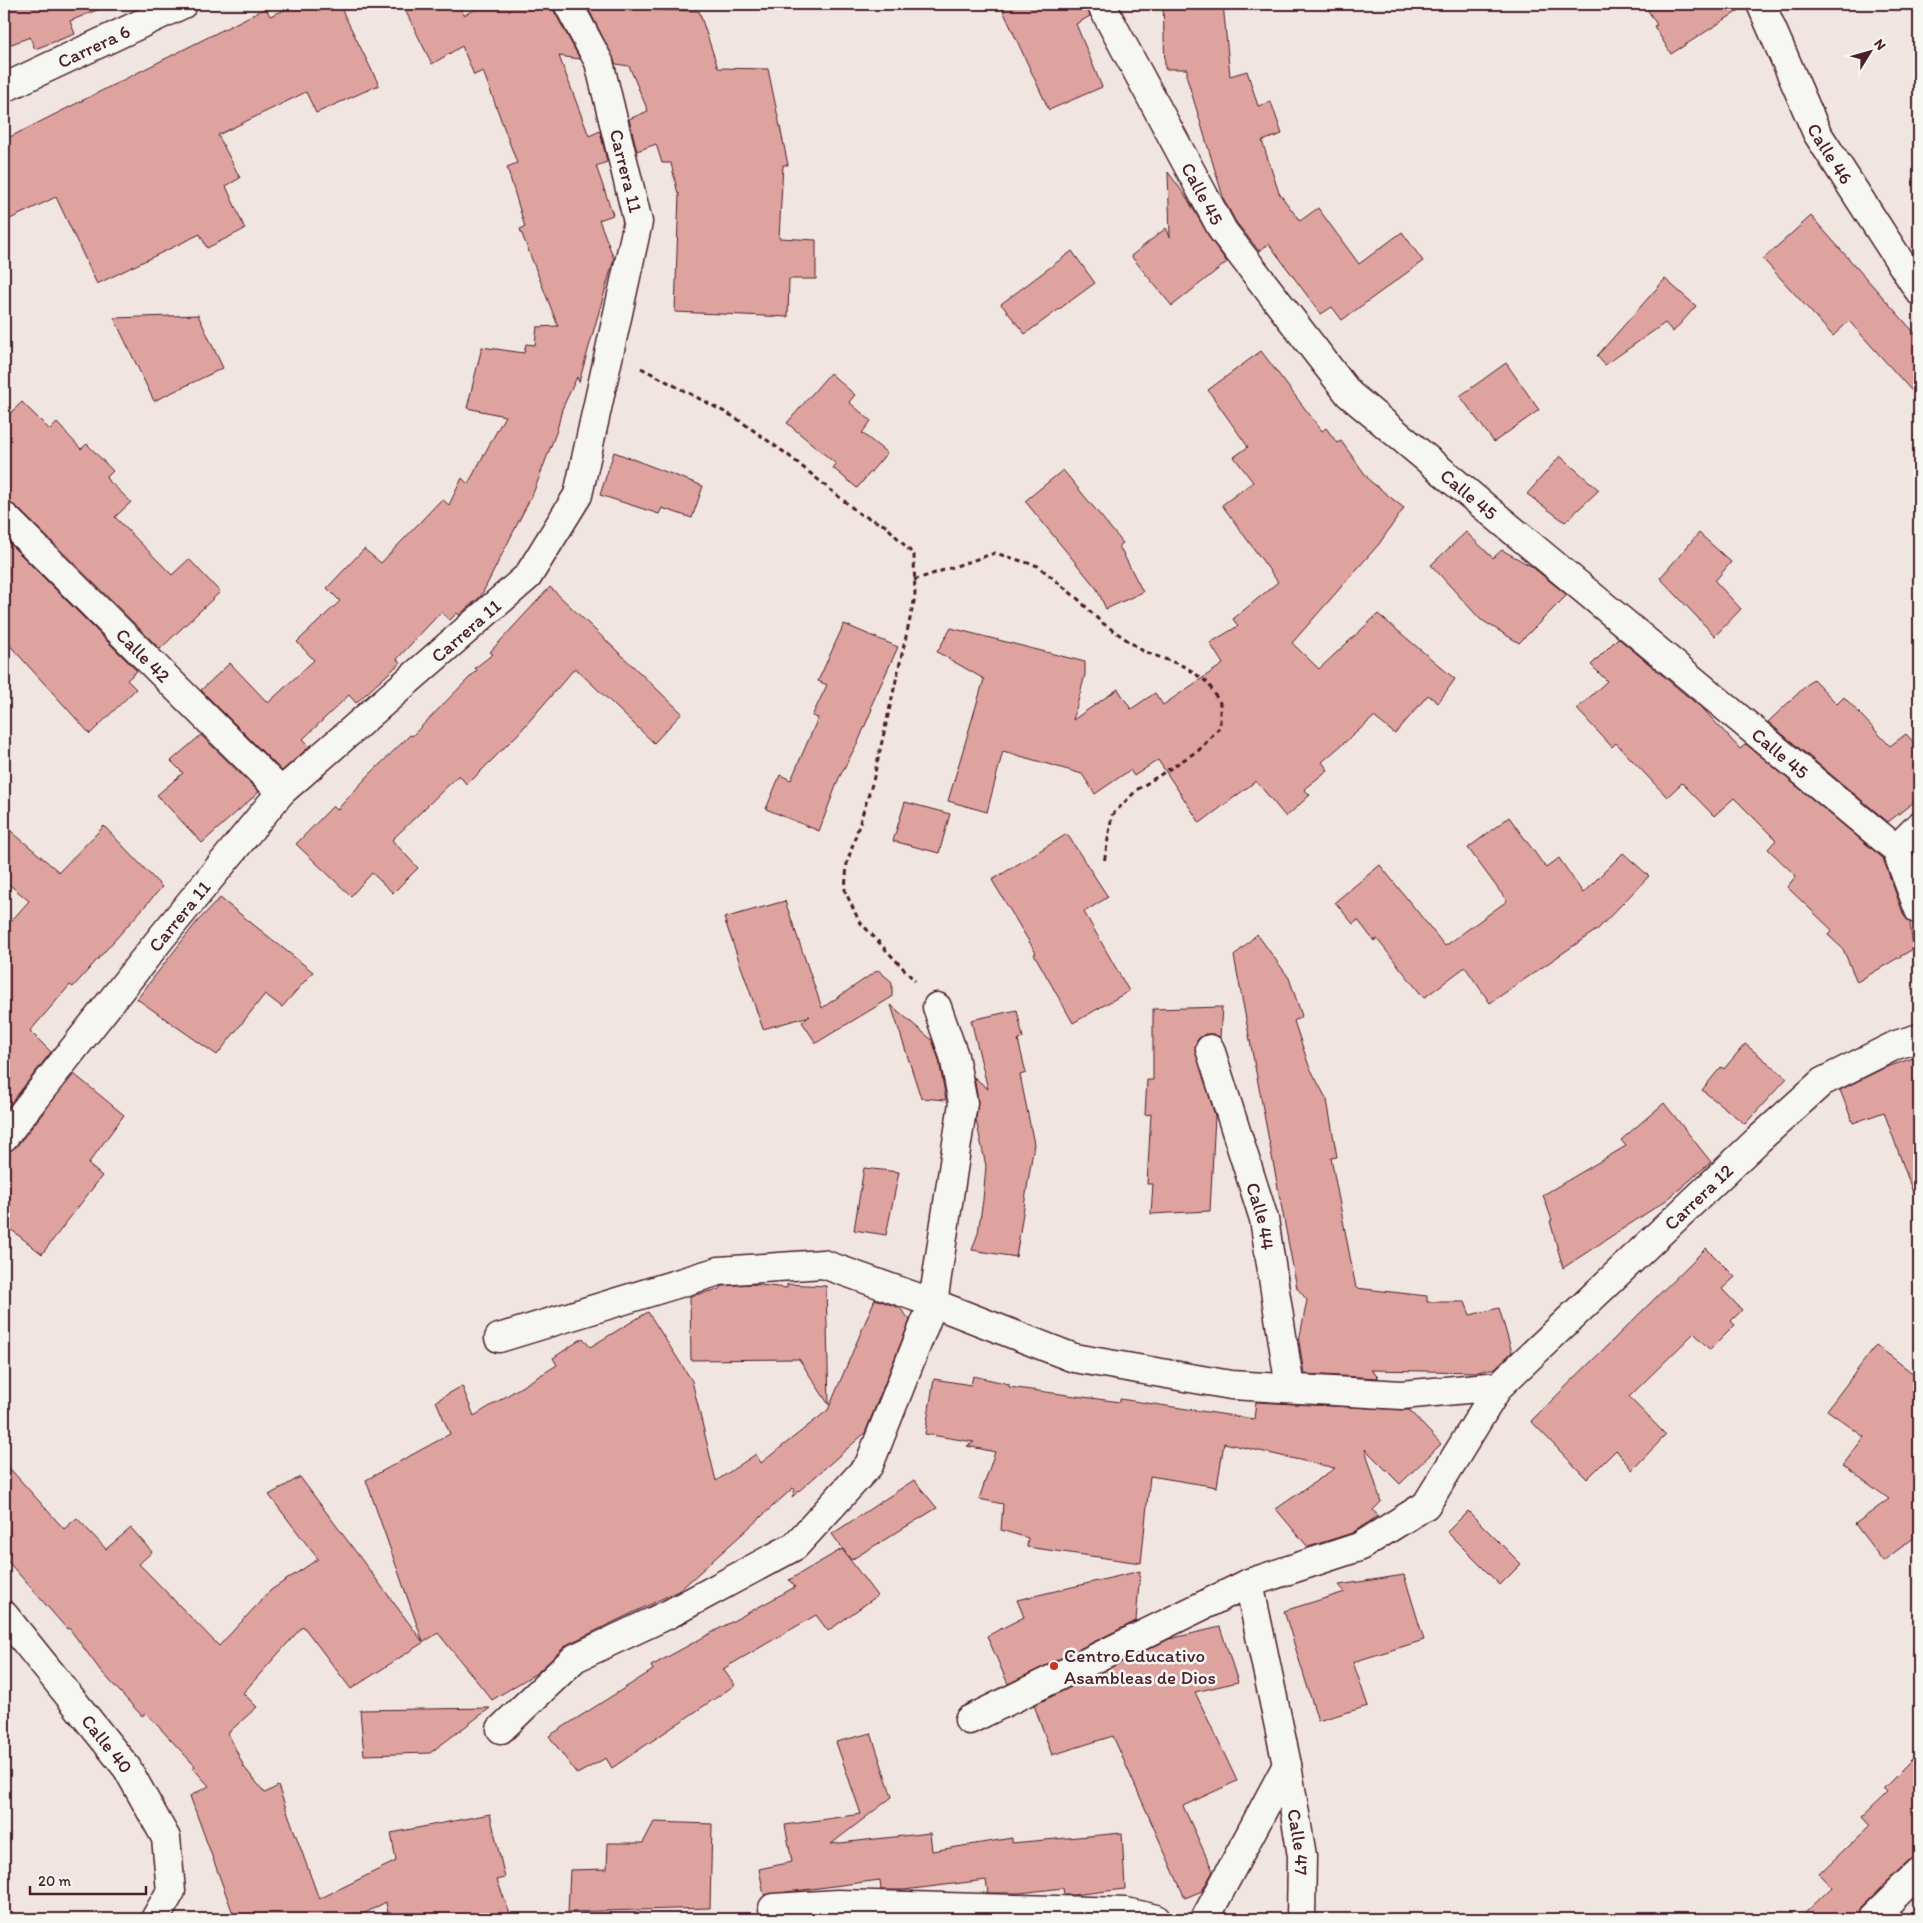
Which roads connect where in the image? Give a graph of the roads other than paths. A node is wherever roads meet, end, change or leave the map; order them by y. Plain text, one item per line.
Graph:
1 (183, 4) edge
2 (568, 4) edge
3 (1101, 4) edge
4 (1761, 4) edge
5 (4, 88) edge
6 (1919, 291) edge
7 (6, 518) dead end
8 (281, 792) junction
9 (1919, 826) edge
10 (1896, 849) junction
11 (1919, 910) edge
12 (937, 1007) road end
13 (1919, 1038) edge
14 (1210, 1049) dead end
15 (4, 1137) edge
16 (933, 1302) junction
17 (499, 1338) dead end
18 (1499, 1386) junction
19 (1290, 1388) junction
20 (1249, 1583) junction
21 (4, 1616) edge
22 (969, 1720) dead end
23 (501, 1730) dead end
24 (1287, 1765) junction
25 (1919, 1872) edge
26 (773, 1908) dead end
27 (155, 1919) edge
28 (1156, 1919) edge
29 (1205, 1919) edge
30 (1301, 1919) edge
31 (1871, 1919) edge

1 - 5 street, Carrera 6
2 - 8 street, Carrera 11
3 - 10 street, Calle 45
4 - 6 street, Calle 46
7 - 8 street, Calle 42
8 - 15 street, Carrera 11
9 - 10 street
10 - 11 street, Calle 45
12 - 16 street
13 - 18 street, Carrera 12
14 - 19 street, Calle 44
16 - 17 street
16 - 19 street
16 - 23 street
18 - 19 street
18 - 20 street, Carrera 12
20 - 22 street, Carrera 12
20 - 24 street, Calle 47
21 - 27 street, Calle 40
24 - 29 street
24 - 30 street, Calle 47
25 - 31 street
26 - 28 street

